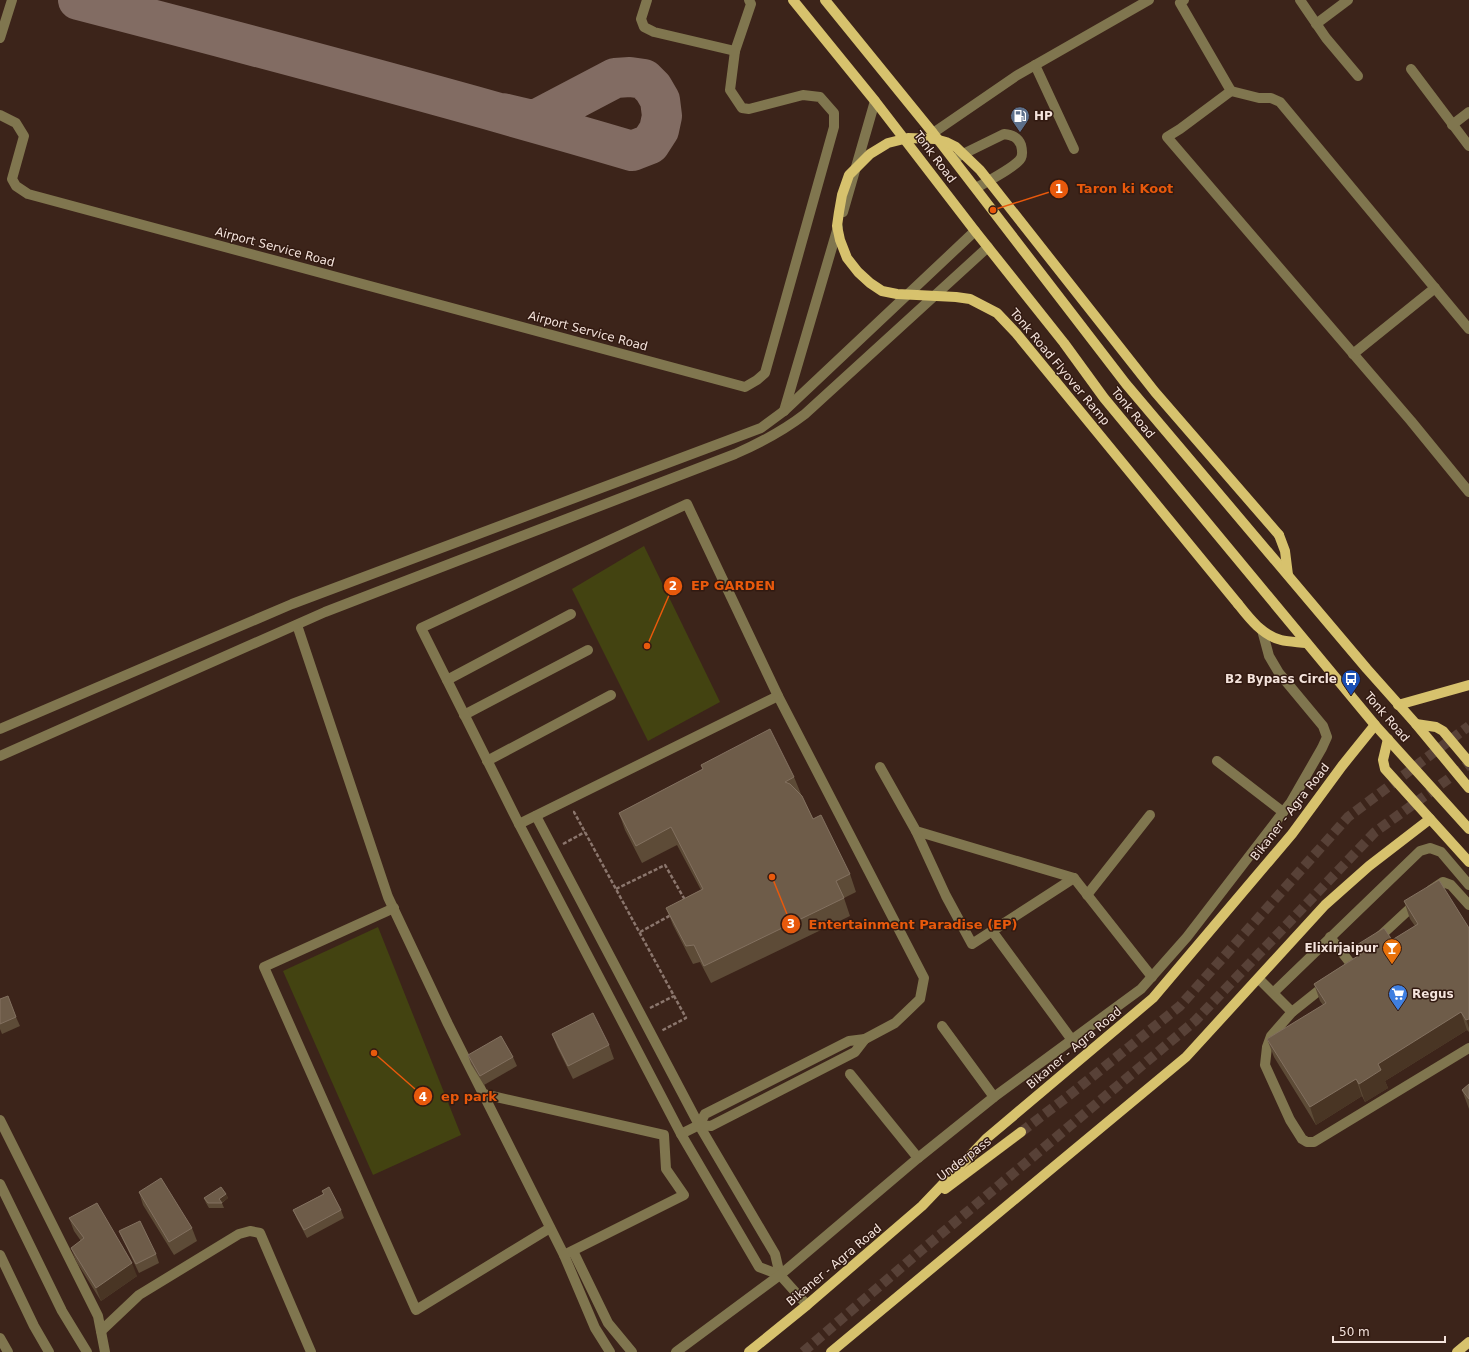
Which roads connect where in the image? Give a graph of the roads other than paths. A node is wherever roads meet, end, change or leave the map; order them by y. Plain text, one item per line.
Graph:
1 (12, 0) edge
2 (647, 0) edge
3 (749, 0) edge
4 (794, 0) edge
5 (825, 0) edge
6 (1149, 0) edge
7 (1300, 0) edge
8 (1348, 0) edge
9 (1180, 1) edge
10 (1316, 24) junction
11 (0, 38) edge
12 (735, 51) junction
13 (1035, 65) junction
14 (1410, 69) dead end
15 (1358, 76) dead end
16 (1231, 91) junction
17 (875, 100) junction
18 (1469, 112) edge
19 (0, 115) edge
20 (1452, 125) junction
21 (934, 133) junction
22 (1469, 146) edge
23 (1074, 149) dead end
24 (953, 158) junction
25 (976, 188) junction
26 (975, 231) junction
27 (988, 246) junction
28 (1435, 288) junction
29 (1469, 329) edge
30 (1353, 354) junction
31 (784, 411) junction
32 (1469, 492) edge
33 (1288, 575) junction
34 (571, 614) dead end
35 (297, 625) junction
36 (1262, 630) junction
37 (1306, 643) junction
38 (588, 650) dead end
39 (447, 680) junction
40 (1469, 685) edge
41 (611, 695) dead end
42 (778, 696) junction
43 (1398, 705) junction
44 (464, 715) junction
45 (1416, 724) junction
46 (1375, 725) junction
47 (0, 729) edge
48 (1388, 738) junction
49 (0, 756) edge
50 (487, 761) junction
51 (1217, 761) dead end
52 (1469, 762) edge
53 (880, 767) dead end
54 (1469, 788) edge
55 (1283, 812) junction
56 (1150, 815) dead end
57 (536, 816) junction
58 (1430, 819) junction
59 (520, 824) junction
60 (1469, 829) edge
61 (916, 831) junction
62 (1469, 862) edge
63 (1074, 878) junction
64 (1469, 885) edge
65 (1087, 895) junction
66 (1469, 905) edge
67 (394, 908) junction
68 (992, 931) junction
69 (1330, 937) junction
70 (1367, 948) edge
71 (1351, 963) edge
72 (1152, 976) junction
73 (1334, 978) edge
74 (1259, 979) junction
75 (1274, 992) junction
76 (1292, 1012) junction
77 (942, 1026) dead end
78 (1072, 1040) junction
79 (1469, 1048) edge
80 (850, 1074) dead end
81 (483, 1094) junction
82 (994, 1097) junction
83 (0, 1120) edge
84 (699, 1124) junction
85 (1021, 1132) tunnel mouth
86 (681, 1134) junction
87 (918, 1158) junction
88 (0, 1184) edge
89 (922, 1206) junction
90 (550, 1228) junction
91 (573, 1251) junction
92 (0, 1255) edge
93 (564, 1255) junction
94 (780, 1275) junction
95 (807, 1305) junction
96 (101, 1331) junction
97 (0, 1338) edge
98 (1469, 1342) edge
99 (8, 1352) edge
100 (49, 1352) edge
101 (87, 1352) edge
102 (105, 1352) edge
103 (311, 1352) edge
104 (610, 1352) edge
105 (632, 1352) edge
106 (676, 1352) edge
107 (749, 1352) edge
108 (831, 1352) edge
109 (1458, 1352) edge

1 - 11 street
2 - 12 street
3 - 12 street, Airport Service Road
4 - 17 main road, Tonk Road
5 - 21 main road, Tonk Road
6 - 13 street
7 - 10 street
8 - 10 street
9 - 16 street
10 - 15 street
12 - 19 street, Airport Service Road
13 - 21 street
13 - 23 street
14 - 20 street
16 - 28 street
16 - 30 street
17 - 26 main road, Tonk Road
17 - 31 street
18 - 20 street
20 - 22 street
21 - 24 main road, Tonk Road
24 - 25 main road, Tonk Road
24 - 25 street
25 - 33 main road, Tonk Road
26 - 27 main road, Tonk Road
26 - 31 street
27 - 35 street
27 - 37 main road, Tonk Road
28 - 29 street
28 - 30 street
30 - 32 street
31 - 47 street
33 - 36 main road, Tonk Road Flyover Ramp, bridge
33 - 43 main road, Tonk Road
34 - 39 street
35 - 49 street
35 - 67 street
36 - 37 main road, Tonk Road Flyover Ramp
36 - 55 street
37 - 46 main road, Tonk Road
38 - 44 street
39 - 42 street
39 - 44 street
40 - 43 main road
41 - 50 street
42 - 57 street
42 - 84 street
43 - 45 main road, Tonk Road
44 - 50 street
45 - 52 main road
45 - 54 main road, Tonk Road
46 - 48 main road, Tonk Road
46 - 89 main road, Bikaner - Agra Road
48 - 58 main road
48 - 60 main road, Tonk Road
50 - 59 street
51 - 55 street
53 - 61 street
55 - 72 street
56 - 65 street
57 - 59 street
57 - 84 street
58 - 62 main road
58 - 74 main road
59 - 86 street
61 - 63 street
61 - 68 street
63 - 65 street
63 - 68 street
64 - 69 street
65 - 72 street
66 - 70 street
67 - 81 street
67 - 90 street
68 - 78 street
69 - 71 street
69 - 75 street
72 - 78 street
73 - 76 street
74 - 75 street
74 - 108 main road
75 - 76 street
76 - 79 street
77 - 82 street
78 - 82 street
80 - 87 street
81 - 90 street
81 - 91 street
82 - 87 street
83 - 96 street
84 - 86 street
84 - 94 street
85 - 89 main road, Underpass
86 - 94 street
87 - 94 street
88 - 101 street
89 - 95 main road, Bikaner - Agra Road
90 - 93 street
91 - 93 street
91 - 105 street
92 - 100 street
93 - 104 street
94 - 95 street
94 - 106 street
95 - 107 main road, Bikaner - Agra Road
96 - 102 street
96 - 103 street
97 - 99 street
98 - 109 main road

